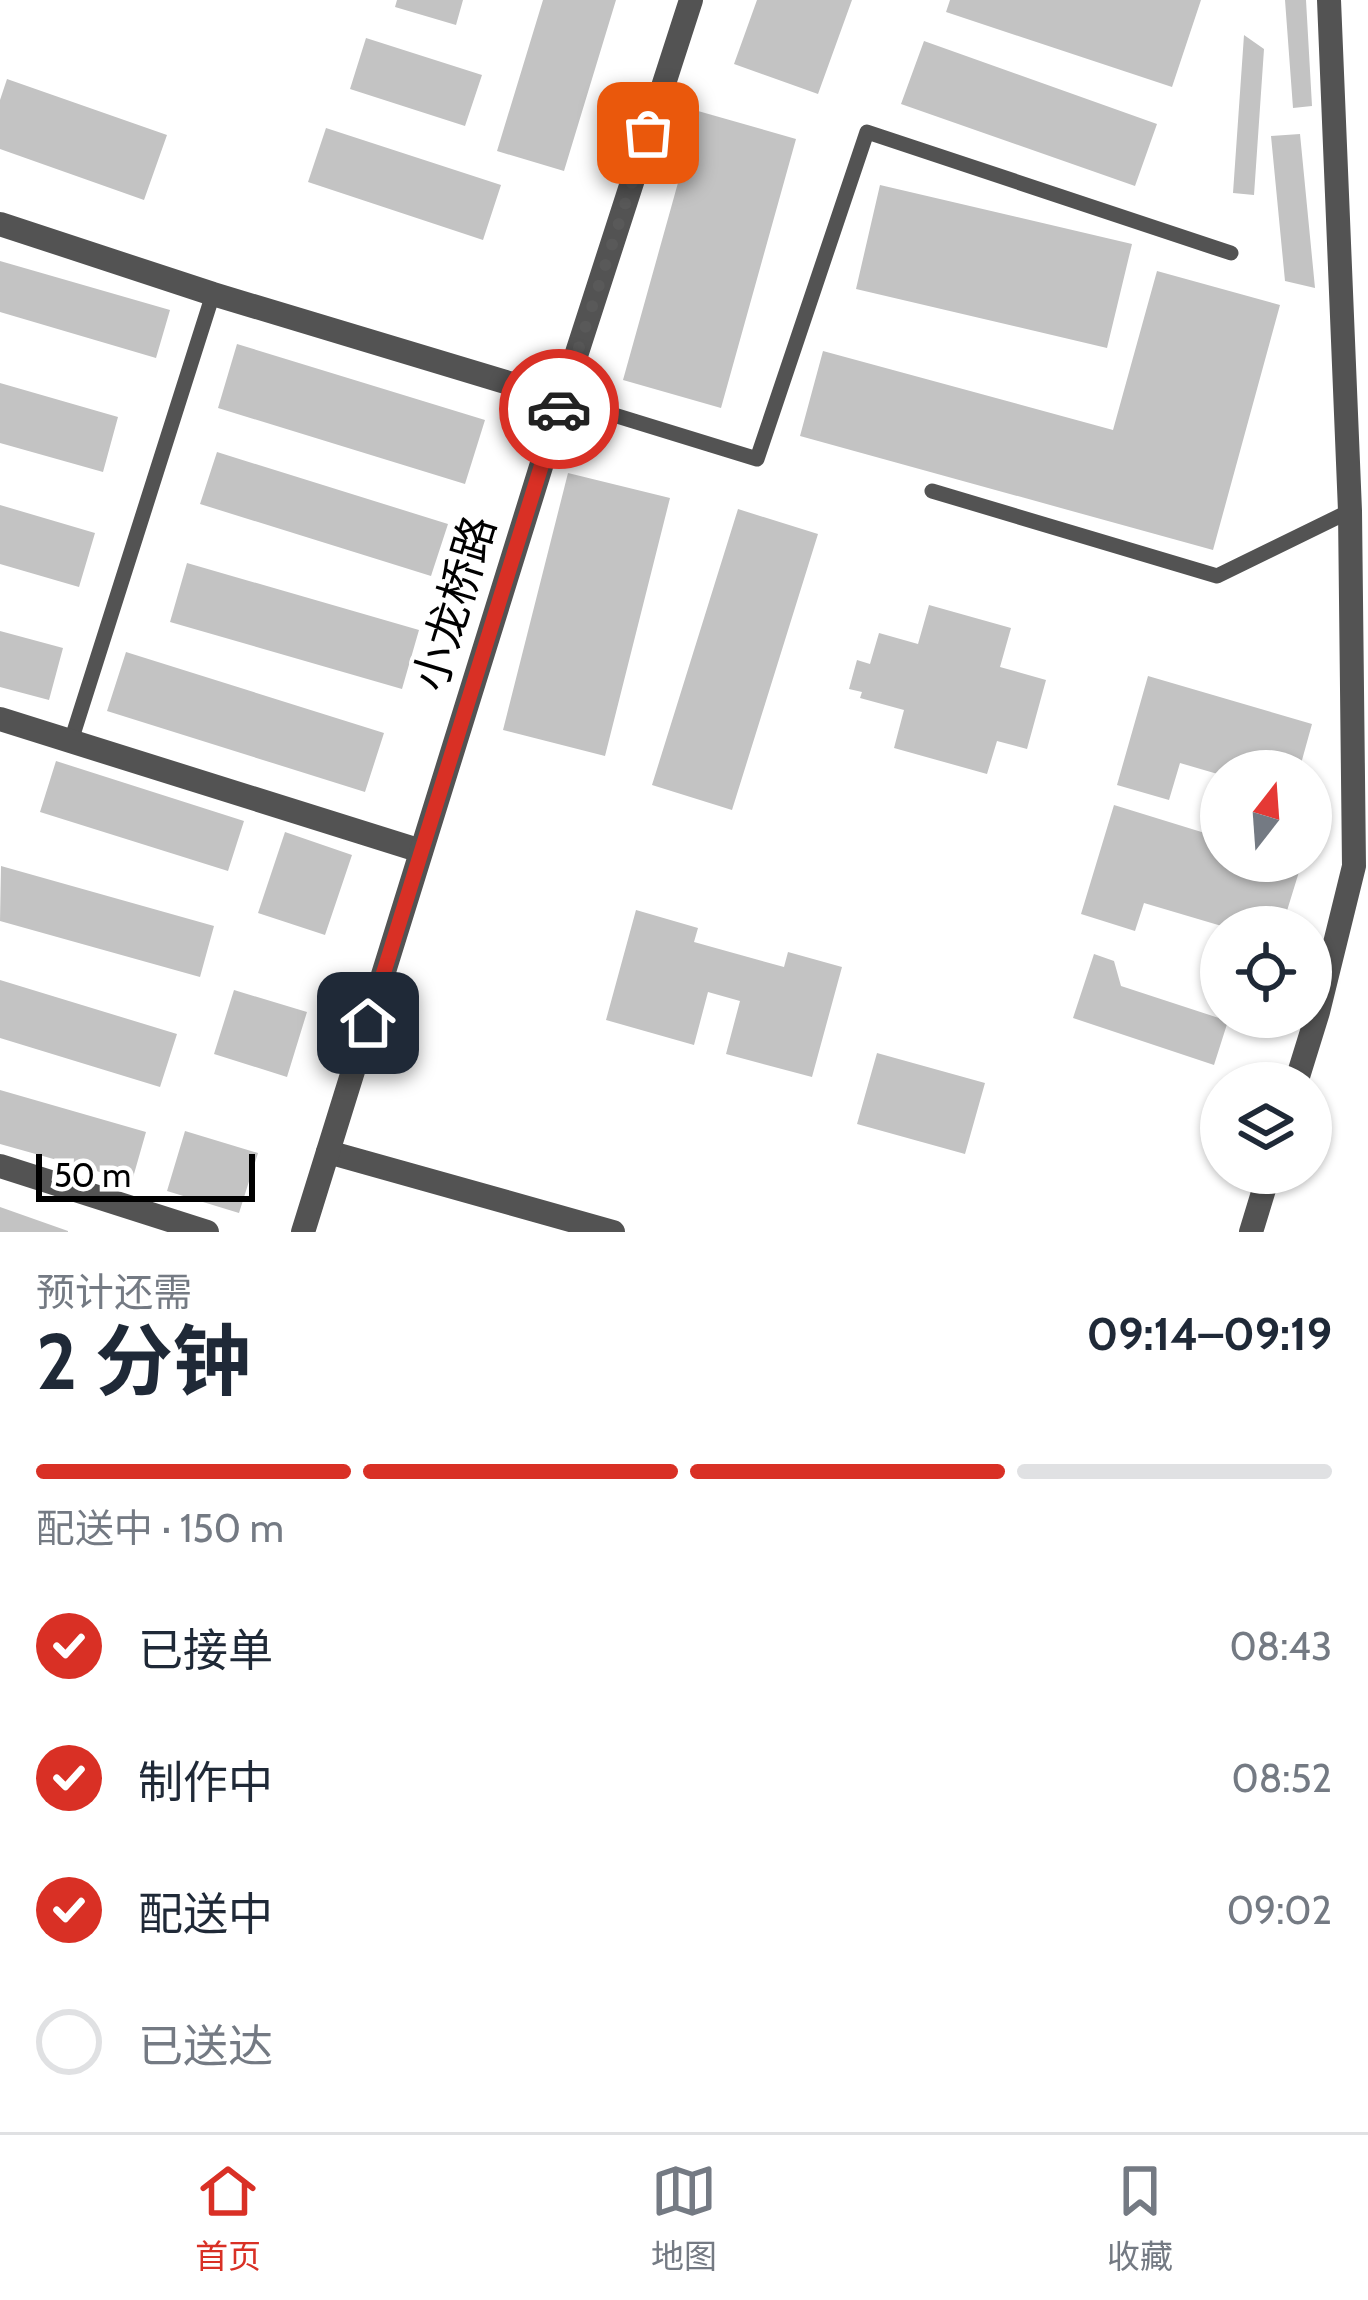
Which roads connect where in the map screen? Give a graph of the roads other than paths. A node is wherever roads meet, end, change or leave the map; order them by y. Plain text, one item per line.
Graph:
1 (691, 0) edge
2 (1329, 0) edge
3 (0, 224) edge
4 (1231, 253) dead end
5 (213, 294) junction
6 (562, 400) junction
7 (932, 491) dead end
8 (1359, 508) edge
9 (0, 718) edge
10 (71, 741) junction
11 (421, 851) junction
12 (1303, 1062) edge
13 (328, 1152) junction
14 (0, 1166) edge
15 (1263, 1194) edge
16 (207, 1232) edge
17 (303, 1232) edge
18 (613, 1232) edge
19 (1251, 1232) edge

1 - 6 street, 小龙桥路
2 - 8 street
3 - 5 street
4 - 6 lane
5 - 6 street
5 - 10 lane
6 - 11 street, 小龙桥路
7 - 8 lane
8 - 12 street
9 - 10 street
10 - 11 street
11 - 13 street, 小龙桥路
13 - 17 street, 小龙桥路
13 - 18 street
14 - 16 street
15 - 19 street

